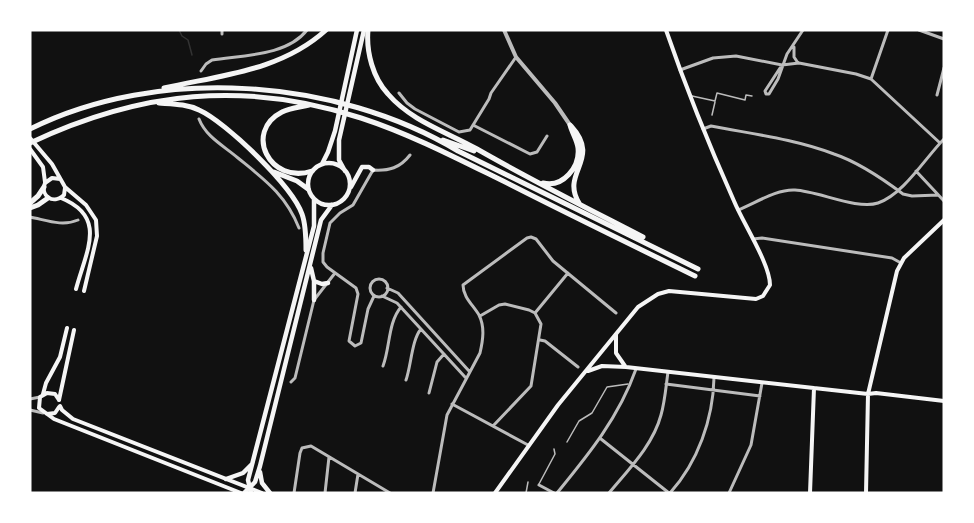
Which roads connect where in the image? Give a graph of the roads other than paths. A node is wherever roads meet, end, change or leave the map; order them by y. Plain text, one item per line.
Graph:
1 (306, 30) edge
2 (326, 30) edge
3 (357, 30) edge
4 (366, 30) edge
5 (504, 30) edge
6 (666, 30) edge
7 (803, 30) edge
8 (888, 30) edge
9 (919, 30) edge
10 (944, 39) edge
11 (794, 45) junction
12 (516, 57) junction
13 (799, 63) junction
14 (782, 65) junction
15 (944, 68) edge
16 (680, 70) junction
17 (201, 71) dead end
18 (871, 79) junction
19 (156, 91) junction
20 (399, 93) dead end
21 (688, 95) junction
22 (937, 95) dead end
23 (752, 96) dead end
24 (715, 101) junction
25 (151, 102) junction
26 (311, 105) junction
27 (712, 114) dead end
28 (199, 119) dead end
29 (473, 125) junction
30 (570, 125) junction
31 (30, 129) edge
32 (702, 129) junction
33 (547, 136) dead end
34 (30, 138) edge
35 (438, 139) junction
36 (944, 139) edge
37 (30, 143) edge
38 (940, 143) junction
39 (30, 149) edge
40 (410, 155) dead end
41 (488, 156) junction
42 (322, 164) junction
43 (270, 170) junction
44 (373, 170) junction
45 (312, 171) junction
46 (345, 171) junction
47 (916, 171) junction
48 (61, 180) junction
49 (538, 182) junction
50 (44, 185) junction
51 (65, 187) junction
52 (308, 189) junction
53 (350, 189) junction
54 (898, 190) junction
55 (938, 195) junction
56 (48, 198) junction
57 (61, 198) junction
58 (314, 200) junction
59 (944, 201) edge
60 (30, 203) edge
61 (580, 204) junction
62 (332, 205) junction
63 (30, 208) edge
64 (738, 210) junction
65 (30, 217) edge
66 (78, 220) dead end
67 (944, 220) edge
68 (299, 228) dead end
69 (752, 239) junction
70 (659, 248) junction
71 (306, 250) junction
72 (901, 263) junction
73 (310, 266) junction
74 (698, 269) dead end
75 (335, 273) junction
76 (568, 273) junction
77 (695, 276) dead end
78 (314, 281) junction
79 (328, 283) junction
80 (387, 288) junction
81 (76, 289) dead end
82 (84, 291) dead end
83 (374, 296) junction
84 (382, 296) junction
85 (314, 300) junction
86 (401, 307) junction
87 (535, 313) junction
88 (616, 313) dead end
89 (480, 316) junction
90 (67, 328) dead end
91 (421, 329) junction
92 (74, 330) dead end
93 (435, 334) junction
94 (616, 335) junction
95 (430, 339) junction
96 (540, 340) junction
97 (444, 354) junction
98 (383, 366) dead end
99 (578, 367) dead end
100 (626, 367) junction
101 (636, 369) junction
102 (469, 371) junction
103 (587, 371) junction
104 (668, 372) junction
105 (465, 377) junction
106 (714, 378) junction
107 (406, 380) dead end
108 (291, 382) dead end
109 (631, 383) junction
110 (762, 383) junction
111 (666, 384) junction
112 (814, 388) junction
113 (714, 391) junction
114 (429, 393) dead end
115 (868, 394) junction
116 (41, 396) junction
117 (760, 396) junction
118 (30, 399) edge
119 (59, 400) junction
120 (944, 401) edge
121 (452, 404) junction
122 (60, 406) junction
123 (30, 410) edge
124 (45, 414) junction
125 (493, 426) junction
126 (601, 438) junction
127 (567, 442) dead end
128 (528, 445) junction
129 (554, 449) dead end
130 (329, 457) junction
131 (253, 463) junction
132 (633, 464) junction
133 (260, 466) junction
134 (358, 474) junction
135 (226, 479) junction
136 (528, 482) dead end
137 (539, 484) joint
138 (251, 491) edge
139 (243, 493) edge
140 (262, 493) edge
141 (270, 493) edge
142 (294, 493) edge
143 (325, 493) edge
144 (356, 493) edge
145 (390, 493) edge
146 (433, 493) edge
147 (495, 493) edge
148 (526, 493) edge
149 (556, 493) edge
150 (609, 493) edge
151 (670, 493) edge
152 (729, 493) edge
153 (810, 493) edge
154 (866, 493) edge

1 - 17 street
2 - 19 highway
3 - 42 main road
4 - 41 highway
4 - 46 main road
5 - 12 street
6 - 16 main road
7 - 11 street
8 - 18 street
9 - 10 street
11 - 13 street
11 - 14 street
12 - 29 street
12 - 30 street
13 - 14 street
13 - 18 street
14 - 14 street
14 - 16 street
15 - 22 street
16 - 21 main road
18 - 38 street
19 - 31 highway
19 - 35 highway
20 - 29 street
21 - 24 lane
21 - 32 main road
23 - 24 lane
24 - 27 lane
25 - 26 highway
25 - 37 highway
25 - 43 highway
26 - 45 highway
26 - 77 highway
28 - 68 street
29 - 33 street
30 - 49 highway
30 - 61 highway
32 - 54 street
32 - 64 main road
34 - 48 main road
35 - 41 highway
35 - 70 highway
36 - 38 street
38 - 47 street
39 - 50 main road
40 - 44 street
41 - 49 highway
42 - 45 main road
42 - 46 main road
43 - 52 highway
43 - 71 highway
44 - 53 main road
44 - 75 street
45 - 52 main road
46 - 53 main road
47 - 54 street
47 - 55 street
48 - 50 main road
48 - 51 main road
49 - 61 highway
50 - 56 main road
50 - 60 highway
51 - 57 main road
51 - 82 main road
52 - 58 main road
53 - 62 main road
54 - 55 street
54 - 64 street
55 - 59 street
56 - 57 main road
56 - 63 highway
57 - 81 main road
58 - 62 main road
58 - 71 main road
61 - 70 highway
62 - 73 main road
64 - 69 main road
65 - 66 street
67 - 72 main road
69 - 72 street
69 - 94 main road
70 - 74 highway
71 - 131 main road
72 - 115 main road
73 - 78 main road
73 - 133 main road
75 - 79 street
75 - 83 street
76 - 87 street
76 - 88 street
76 - 89 street
78 - 79 main road
78 - 85 main road
79 - 85 street
80 - 83 street
80 - 84 street
80 - 93 street
83 - 84 street
84 - 86 street
85 - 108 street
86 - 91 street
86 - 98 street
87 - 89 street
87 - 96 street
89 - 102 street
90 - 116 main road
91 - 95 street
91 - 107 street
92 - 119 main road
93 - 95 street
93 - 102 street
94 - 100 main road
94 - 103 main road
95 - 97 street
96 - 99 street
96 - 125 street
97 - 105 street
97 - 114 street
100 - 101 main road
100 - 103 main road
101 - 104 main road
101 - 109 street
102 - 105 street
103 - 128 main road
104 - 106 main road
104 - 111 street
105 - 121 street
106 - 110 main road
106 - 113 street
109 - 126 street
109 - 127 lane
110 - 112 main road
110 - 117 street
111 - 113 street
111 - 132 street
112 - 115 main road
112 - 153 main road
113 - 117 street
113 - 151 street
115 - 120 main road
115 - 154 main road
116 - 118 street
116 - 119 main road
116 - 124 main road
117 - 152 street
119 - 122 main road
121 - 125 street
121 - 146 street
122 - 124 main road
122 - 135 main road
123 - 124 street
124 - 139 main road
125 - 128 street
126 - 132 street
126 - 149 street
128 - 147 main road
129 - 137 lane
130 - 134 street
130 - 142 street
130 - 143 street
131 - 135 main road
131 - 138 main road
132 - 150 street
132 - 151 street
133 - 138 main road
133 - 141 main road
134 - 144 street
134 - 145 street
135 - 138 main road
136 - 148 lane
137 - 149 street
138 - 139 main road
138 - 140 main road

